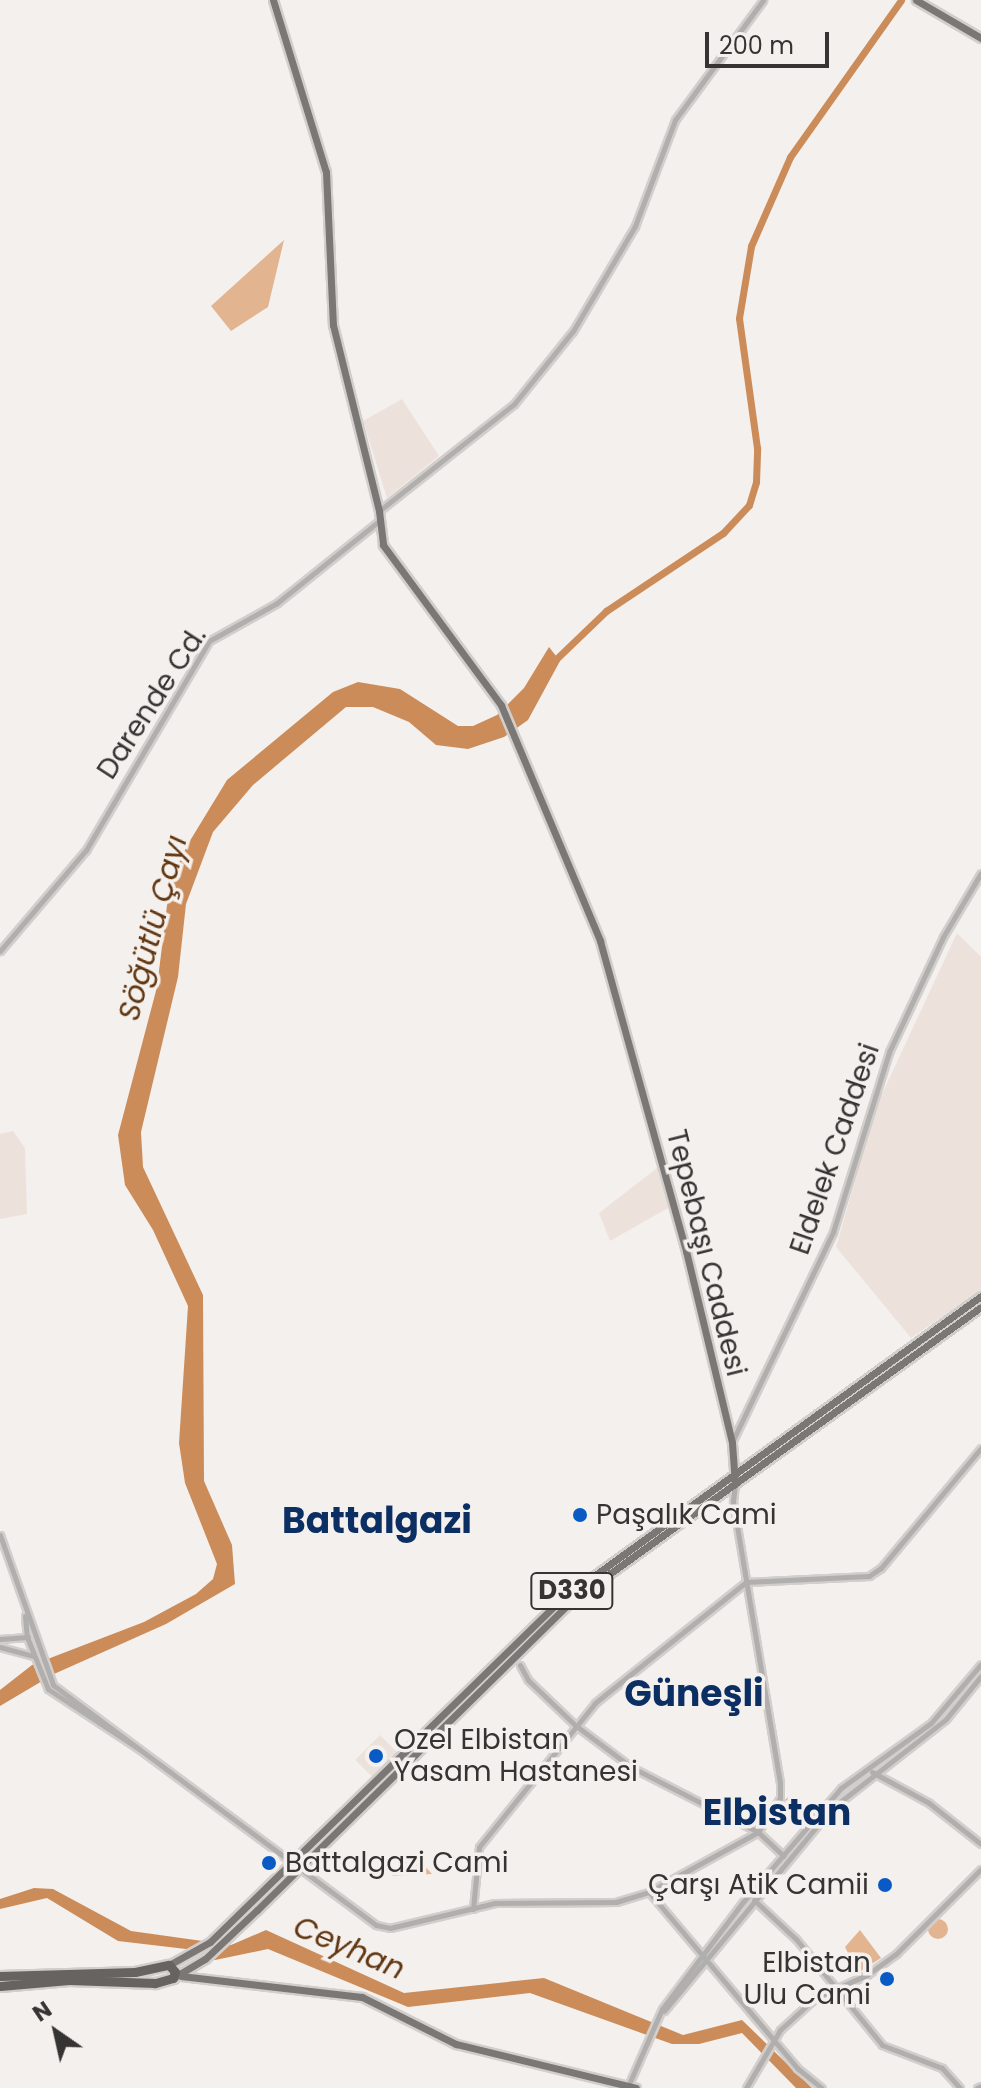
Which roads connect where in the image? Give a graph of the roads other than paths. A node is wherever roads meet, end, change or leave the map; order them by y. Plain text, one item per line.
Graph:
1 (273, 0) edge
2 (763, 0) edge
3 (918, 1) edge
4 (981, 38) edge
5 (379, 511) junction
6 (379, 521) junction
7 (981, 873) edge
8 (0, 951) edge
9 (981, 1296) edge
10 (981, 1307) edge
11 (732, 1443) junction
12 (981, 1448) edge
13 (734, 1475) junction
14 (735, 1484) junction
15 (0, 1535) edge
16 (746, 1582) junction
17 (30, 1638) junction
18 (1, 1642) edge
19 (36, 1653) junction
20 (520, 1665) dead end
21 (980, 1667) edge
22 (981, 1676) edge
23 (574, 1727) junction
24 (870, 1770) junction
25 (758, 1832) junction
26 (981, 1844) edge
27 (785, 1856) junction
28 (296, 1864) junction
29 (981, 1869) edge
30 (649, 1892) junction
31 (754, 1900) junction
32 (473, 1909) junction
33 (703, 1954) junction
34 (164, 1966) junction
35 (0, 1976) edge
36 (176, 1977) junction
37 (162, 1982) junction
38 (0, 1986) edge
39 (832, 1990) junction
40 (771, 2041) junction
41 (633, 2086) edge
42 (746, 2088) edge
43 (822, 2088) edge
44 (960, 2088) edge

1 - 5 main road, Tepebaşı Caddesi
2 - 5 street
3 - 4 main road
5 - 6 main road, Tepebaşı Caddesi
6 - 8 street, Darende Cd.
6 - 11 main road, Tepebaşı Caddesi
7 - 11 street, Eldelek Caddesi
9 - 13 main road, D330
10 - 14 main road, D330
11 - 13 main road, Tepebaşı Caddesi
12 - 16 street
13 - 14 main road, Tepebaşı Caddesi
13 - 28 main road, D330
14 - 16 street, Tepebaşı Caddesi
14 - 28 main road, D330
15 - 17 street
16 - 23 street
16 - 25 street, Tepebaşı Caddesi
17 - 18 street
17 - 19 street
18 - 19 street
19 - 28 street
20 - 23 street
21 - 24 street
22 - 24 street
23 - 25 street
23 - 32 street
24 - 26 street
24 - 27 street
25 - 27 street
25 - 30 street
27 - 31 street
27 - 33 street
28 - 32 street
28 - 34 main road, D330
28 - 36 main road, D330
29 - 39 street
30 - 32 street
30 - 33 street
31 - 33 street
31 - 39 street
33 - 40 street
33 - 41 street
34 - 35 highway, D330
34 - 36 highway
34 - 37 highway
36 - 37 highway, D330
36 - 41 main road
37 - 38 highway, D330
39 - 40 street
39 - 44 street
40 - 42 street
40 - 43 street

